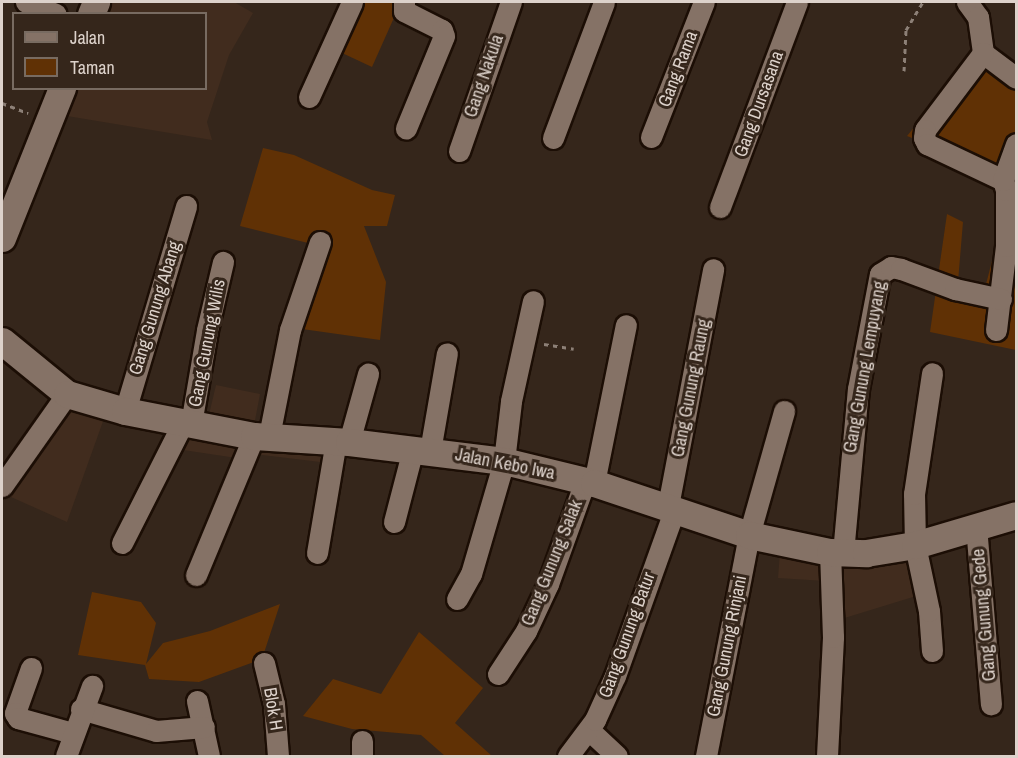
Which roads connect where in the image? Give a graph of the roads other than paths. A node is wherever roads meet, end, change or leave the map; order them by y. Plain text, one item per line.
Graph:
1 (26, 2) edge
2 (352, 2) edge
3 (404, 2) edge
4 (512, 2) edge
5 (604, 2) edge
6 (704, 2) edge
7 (797, 2) edge
8 (967, 2) edge
9 (52, 12) edge
10 (983, 53) junction
11 (1017, 78) edge
12 (61, 90) edge
13 (309, 97) dead end
14 (406, 128) dead end
15 (651, 137) dead end
16 (553, 138) dead end
17 (1017, 144) edge
18 (459, 151) dead end
19 (1003, 180) junction
20 (186, 206) dead end
21 (720, 207) dead end
22 (2, 238) edge
23 (320, 242) dead end
24 (223, 262) dead end
25 (713, 269) dead end
26 (1001, 299) junction
27 (533, 301) dead end
28 (626, 325) dead end
29 (996, 330) dead end
30 (2, 341) edge
31 (447, 353) dead end
32 (932, 373) dead end
33 (368, 374) dead end
34 (67, 394) junction
35 (125, 411) junction
36 (784, 411) dead end
37 (187, 423) junction
38 (262, 436) junction
39 (342, 441) junction
40 (422, 450) junction
41 (504, 461) junction
42 (589, 482) junction
43 (2, 486) edge
44 (672, 507) junction
45 (1017, 516) edge
46 (394, 522) dead end
47 (975, 526) junction
48 (749, 535) junction
49 (122, 543) dead end
50 (915, 545) junction
51 (316, 553) dead end
52 (836, 553) junction
53 (196, 575) dead end
54 (457, 599) dead end
55 (932, 651) dead end
56 (264, 663) dead end
57 (31, 668) dead end
58 (498, 674) dead end
59 (92, 686) dead end
60 (197, 701) dead end
61 (991, 704) dead end
62 (81, 709) junction
63 (204, 727) junction
64 (589, 730) junction
65 (73, 733) junction
66 (66, 756) edge
67 (209, 756) edge
68 (278, 756) edge
69 (568, 756) edge
70 (617, 756) edge
71 (706, 756) edge
72 (827, 756) edge

1 - 9 street
2 - 13 street
3 - 14 street
4 - 18 street, Gang Nakula
5 - 16 street
6 - 15 street, Gang Rama
7 - 21 street, Gang Dursasana
8 - 10 street
10 - 11 street
10 - 19 street
12 - 22 street
17 - 19 street
19 - 26 street
20 - 35 street, Gang Gunung Abang
23 - 38 street
24 - 37 street, Gang Gunung Wilis
25 - 44 street, Gang Gunung Raung
26 - 29 street
26 - 52 street, Gang Gunung Lempuyang
27 - 41 street
28 - 42 street, Gang Gunung Salak
30 - 34 street, Jalan Kebo Iwa
31 - 40 street
32 - 50 street
33 - 39 street
34 - 35 street, Jalan Kebo Iwa
34 - 43 street
35 - 37 street, Jalan Kebo Iwa
36 - 48 street, Gang Gunung Rinjani
37 - 38 street, Jalan Kebo Iwa
37 - 49 street, Gang Gunung Wilis
38 - 39 street, Jalan Kebo Iwa
38 - 53 street
39 - 40 street, Jalan Kebo Iwa
39 - 51 street
40 - 41 street, Jalan Kebo Iwa
40 - 46 street
41 - 42 street, Jalan Kebo Iwa
41 - 54 street
42 - 44 street, Jalan Kebo Iwa
42 - 58 street, Gang Gunung Salak
44 - 48 street, Jalan Kebo Iwa
44 - 64 street, Gang Gunung Batur
45 - 47 street, Jalan Kebo Iwa
47 - 50 street, Jalan Kebo Iwa
47 - 61 street, Gang Gunung Gede
48 - 52 street, Jalan Kebo Iwa
48 - 71 street, Gang Gunung Rinjani
50 - 52 street, Jalan Kebo Iwa
50 - 55 street
52 - 72 street
56 - 68 street, Blok H
57 - 65 street
59 - 62 street
60 - 63 street
62 - 63 street
62 - 65 street
63 - 67 street
64 - 69 street, Gang Gunung Batur
64 - 70 street
65 - 66 street

